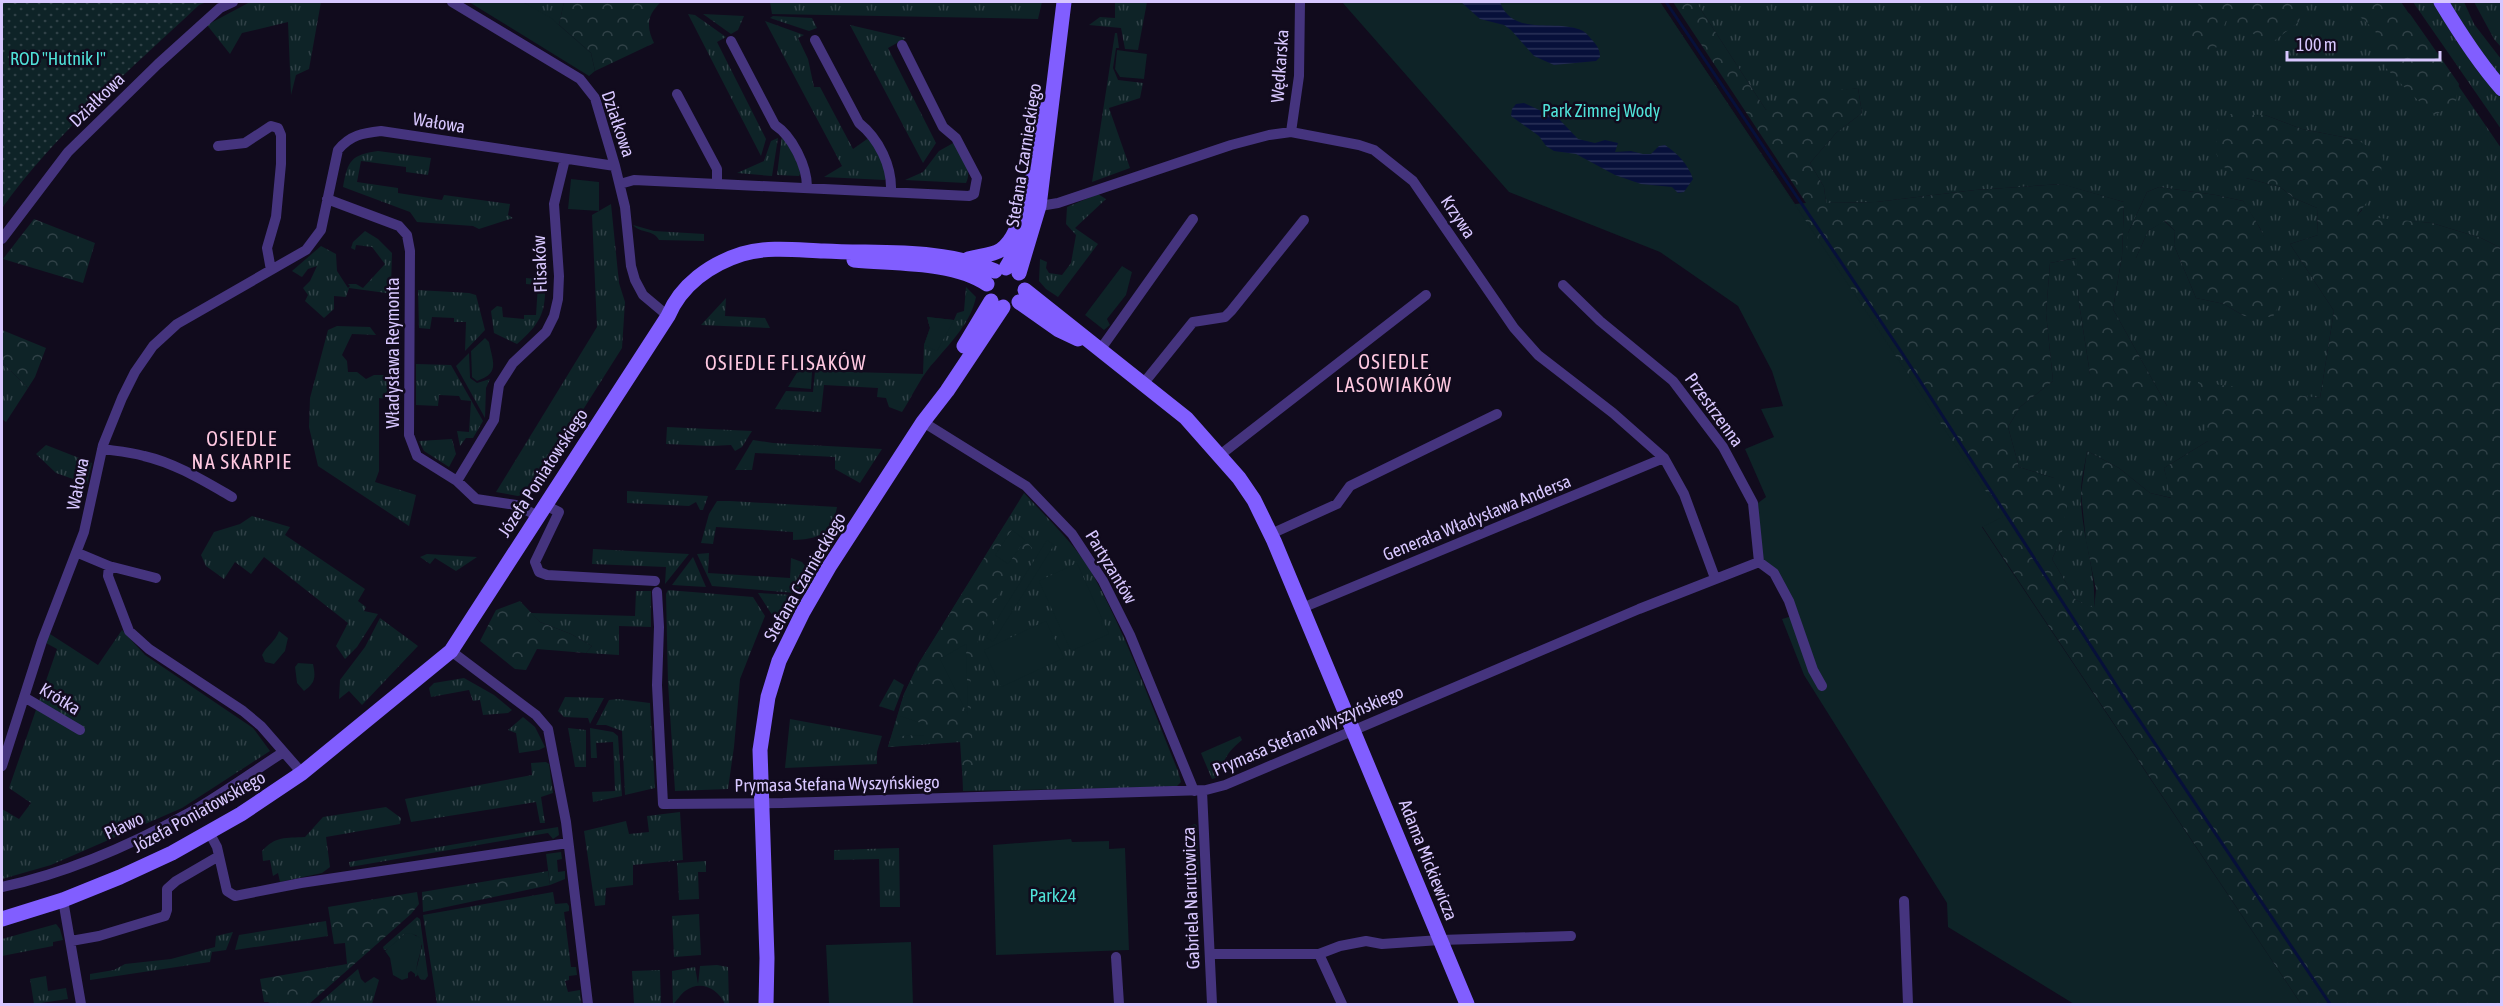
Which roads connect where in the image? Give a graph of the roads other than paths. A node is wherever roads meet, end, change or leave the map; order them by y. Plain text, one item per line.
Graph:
1 (232, 2) edge
2 (452, 2) edge
3 (1064, 2) edge
4 (1300, 2) edge
5 (2441, 2) edge
6 (815, 40) dead end
7 (731, 41) dead end
8 (902, 45) dead end
9 (2502, 89) edge
10 (677, 94) dead end
11 (1291, 132) junction
12 (218, 146) dead end
13 (565, 159) junction
14 (615, 166) junction
15 (717, 183) junction
16 (620, 184) junction
17 (807, 187) junction
18 (891, 191) junction
19 (327, 199) junction
20 (1032, 209) junction
21 (1193, 219) dead end
22 (1304, 220) dead end
23 (2, 239) edge
24 (963, 260) junction
25 (271, 270) junction
26 (1002, 274) junction
27 (1563, 285) dead end
28 (1426, 295) dead end
29 (1022, 296) junction
30 (997, 304) junction
31 (668, 316) junction
32 (1100, 350) junction
33 (1143, 384) junction
34 (1497, 414) dead end
35 (923, 422) junction
36 (102, 449) junction
37 (1220, 455) junction
38 (1664, 458) junction
39 (457, 481) junction
40 (232, 497) dead end
41 (542, 510) junction
42 (1271, 534) junction
43 (78, 553) junction
44 (1759, 562) junction
45 (109, 566) junction
46 (156, 578) dead end
47 (1715, 578) junction
48 (655, 581) dead end
49 (657, 592) dead end
50 (1302, 608) junction
51 (450, 651) junction
52 (1822, 686) dead end
53 (24, 697) junction
54 (80, 730) dead end
55 (1353, 730) junction
56 (6, 734) edge
57 (282, 753) junction
58 (2, 766) edge
59 (302, 773) junction
60 (1198, 791) junction
61 (761, 802) junction
62 (209, 832) junction
63 (568, 843) junction
64 (219, 856) junction
65 (2, 887) edge
66 (63, 900) junction
67 (1904, 901) dead end
68 (2, 919) edge
69 (1571, 936) dead end
70 (1440, 940) junction
71 (71, 941) junction
72 (1210, 954) junction
73 (1318, 954) junction
74 (1116, 957) dead end
75 (81, 1005) edge
76 (588, 1005) edge
77 (766, 1005) edge
78 (1119, 1005) edge
79 (1212, 1005) edge
80 (1342, 1005) edge
81 (1467, 1005) edge
82 (1908, 1005) edge

1 - 23 street, Działkowa
2 - 14 street, Działkowa
3 - 20 street, Stefana Czarnieckiego
4 - 11 street, Wędkarska
5 - 9 street
6 - 18 street
7 - 17 street
8 - 18 street
10 - 15 street
11 - 20 street, Krzywa
11 - 38 street, Krzywa
12 - 25 street
13 - 14 street, Wałowa
13 - 19 street, Wałowa
13 - 39 street, Flisaków
14 - 16 street, Działkowa
15 - 16 street
15 - 17 street
16 - 31 street, Działkowa
17 - 18 street
19 - 25 street, Wałowa
19 - 39 street, Władysława Reymonta
20 - 24 street
20 - 26 street, Stefana Czarnieckiego
21 - 32 street
22 - 33 street
24 - 26 street, Józefa Poniatowskiego
24 - 31 street, Józefa Poniatowskiego
25 - 36 street, Wałowa
26 - 29 street
26 - 30 street
26 - 31 street, Józefa Poniatowskiego
27 - 44 street, Przestrzenna
28 - 37 street
29 - 30 street
29 - 32 street, Adama Mickiewicza
30 - 35 street, Stefana Czarnieckiego
31 - 41 street, Józefa Poniatowskiego
32 - 33 street, Adama Mickiewicza
33 - 37 street, Adama Mickiewicza
34 - 42 street
35 - 60 street, Partyzantów
35 - 61 street, Stefana Czarnieckiego
36 - 40 street
36 - 43 street, Wałowa
37 - 42 street, Adama Mickiewicza
38 - 47 street, Krzywa
38 - 50 street, Generała Władysława Andersa
39 - 41 street, Władysława Reymonta
41 - 48 street
41 - 51 street, Józefa Poniatowskiego
42 - 50 street, Adama Mickiewicza
43 - 45 street
43 - 53 street, Wałowa
44 - 47 street, Prymasa Stefana Wyszyńskiego
44 - 52 street
45 - 46 street
45 - 57 street
47 - 55 street, Prymasa Stefana Wyszyńskiego
49 - 61 street, Prymasa Stefana Wyszyńskiego
50 - 55 street, Adama Mickiewicza
51 - 59 street, Józefa Poniatowskiego
51 - 63 street
53 - 54 street, Krótka
53 - 56 street, Wałowa
55 - 60 street, Prymasa Stefana Wyszyńskiego
55 - 70 street, Adama Mickiewicza
56 - 58 street, Wałowa
57 - 59 street
57 - 65 street, Pławo
59 - 62 street, Józefa Poniatowskiego
60 - 61 street, Prymasa Stefana Wyszyńskiego
60 - 72 street, Gabriela Narutowicza
61 - 77 street, Stefana Czarnieckiego
62 - 64 street
62 - 66 street, Józefa Poniatowskiego
63 - 64 street
63 - 76 street
64 - 71 street
66 - 68 street, Józefa Poniatowskiego
66 - 71 street
67 - 82 street
69 - 70 street
70 - 73 street
70 - 81 street, Adama Mickiewicza
71 - 75 street
72 - 73 street
72 - 79 street, Gabriela Narutowicza
73 - 80 street
74 - 78 street

